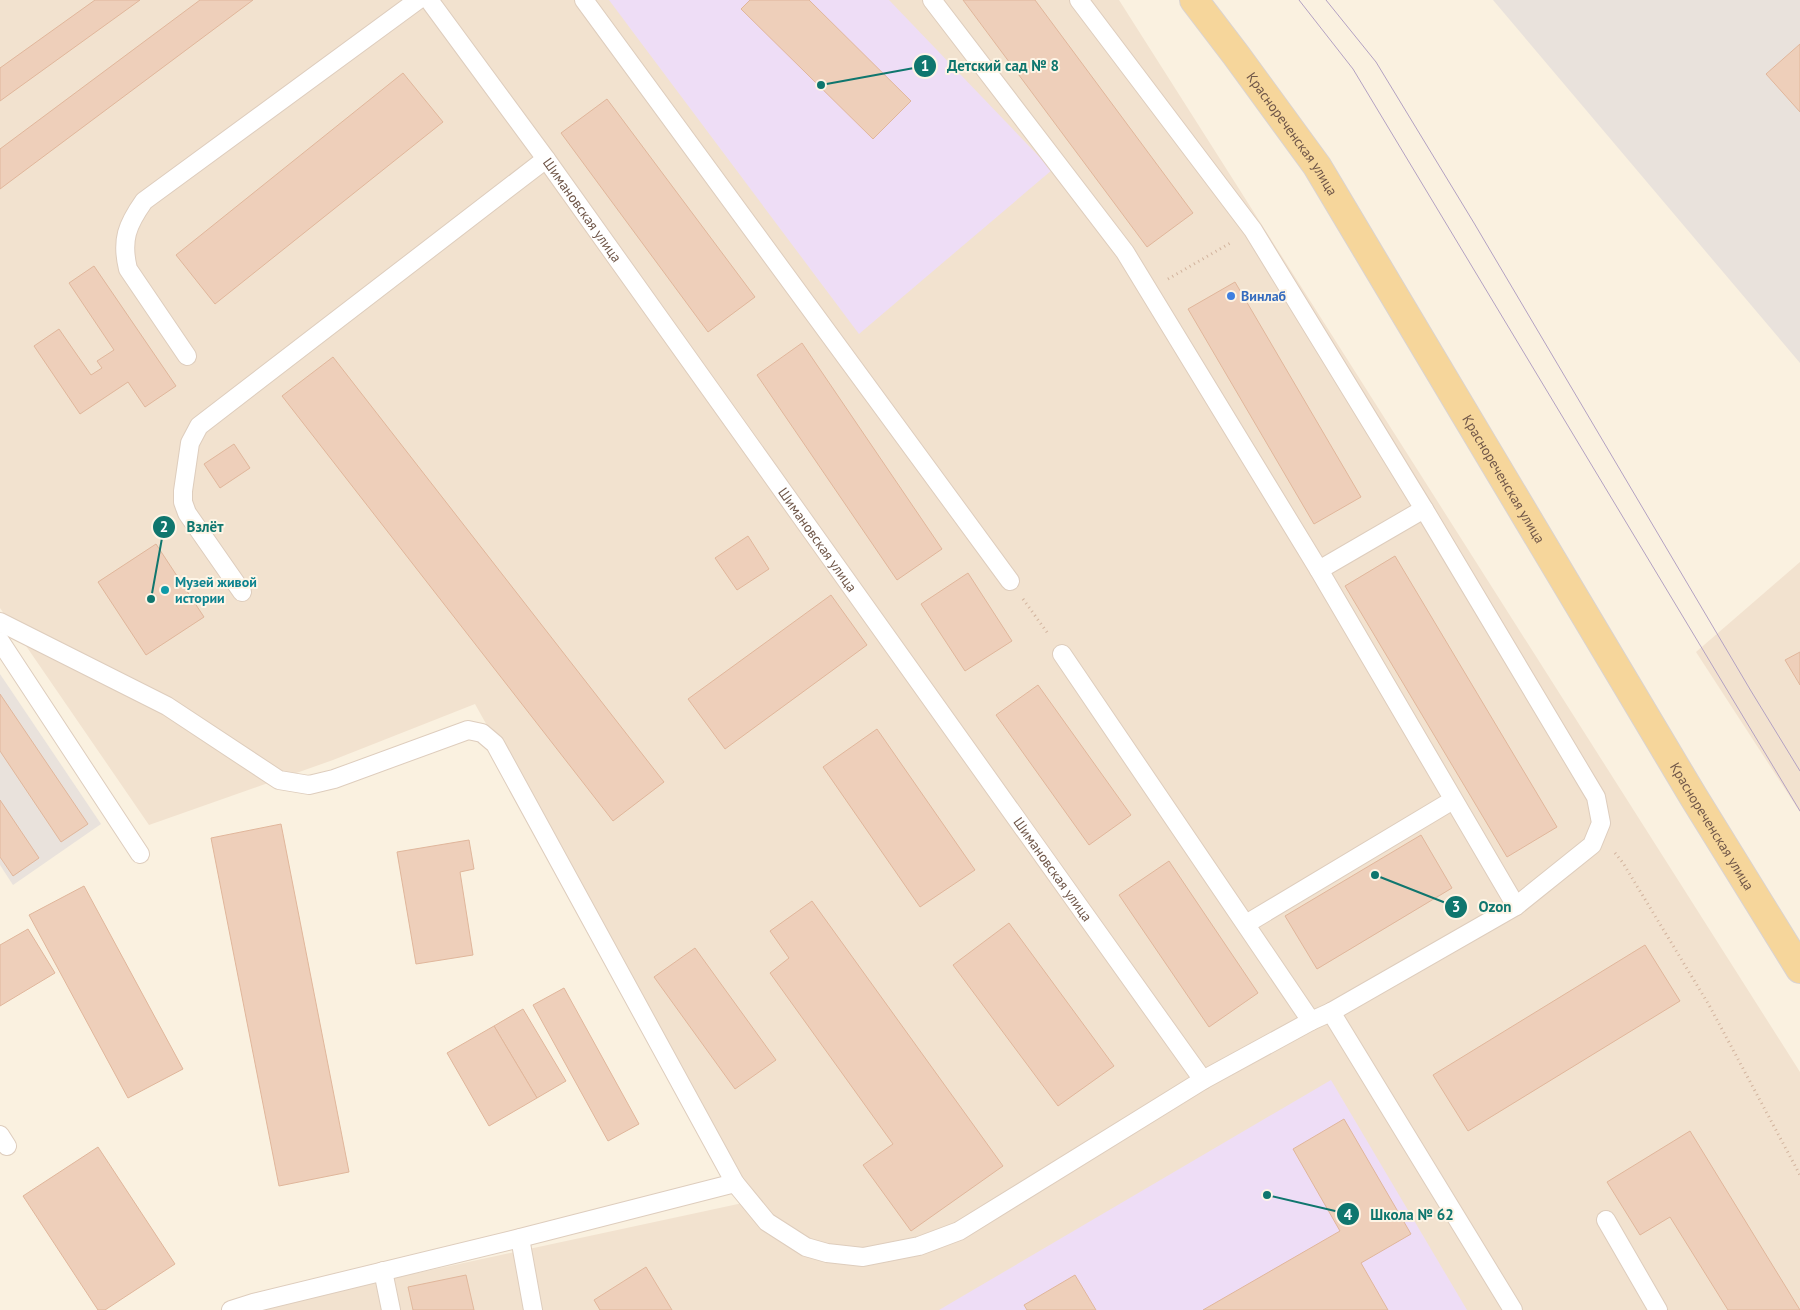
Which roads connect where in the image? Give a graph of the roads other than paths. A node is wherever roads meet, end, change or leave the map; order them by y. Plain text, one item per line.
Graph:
1 (418, 0) edge
2 (429, 0) edge
3 (584, 0) edge
4 (932, 0) edge
5 (1079, 0) edge
6 (1194, 0) edge
7 (546, 159) junction
8 (187, 356) dead end
9 (1424, 510) junction
10 (1319, 570) junction
11 (1010, 581) road end
12 (242, 592) dead end
13 (0, 622) edge
14 (0, 641) edge
15 (1062, 654) road end
16 (1453, 800) junction
17 (140, 854) dead end
18 (1516, 906) junction
19 (1246, 924) junction
20 (1800, 969) edge
21 (1331, 1012) junction
22 (1311, 1021) junction
23 (1203, 1080) junction
24 (735, 1183) junction
25 (1606, 1220) dead end
26 (520, 1238) junction
27 (383, 1271) junction
28 (232, 1310) edge
29 (391, 1310) edge
30 (533, 1310) edge
31 (1513, 1310) edge
32 (1658, 1310) edge

1 - 8 lane
2 - 7 lane, Шимановская улица
3 - 11 lane
4 - 10 lane
5 - 9 lane
6 - 20 main road, Краснореченская улица
7 - 12 lane
7 - 23 lane, Шимановская улица
9 - 10 lane
9 - 18 lane
10 - 16 lane
13 - 24 lane
14 - 17 lane
15 - 19 lane
16 - 18 lane
16 - 19 lane
18 - 21 lane
19 - 22 lane
21 - 22 lane
21 - 31 lane
22 - 23 lane
23 - 24 lane
24 - 26 lane
25 - 32 lane
26 - 27 lane
26 - 30 lane
27 - 28 lane
27 - 29 lane

